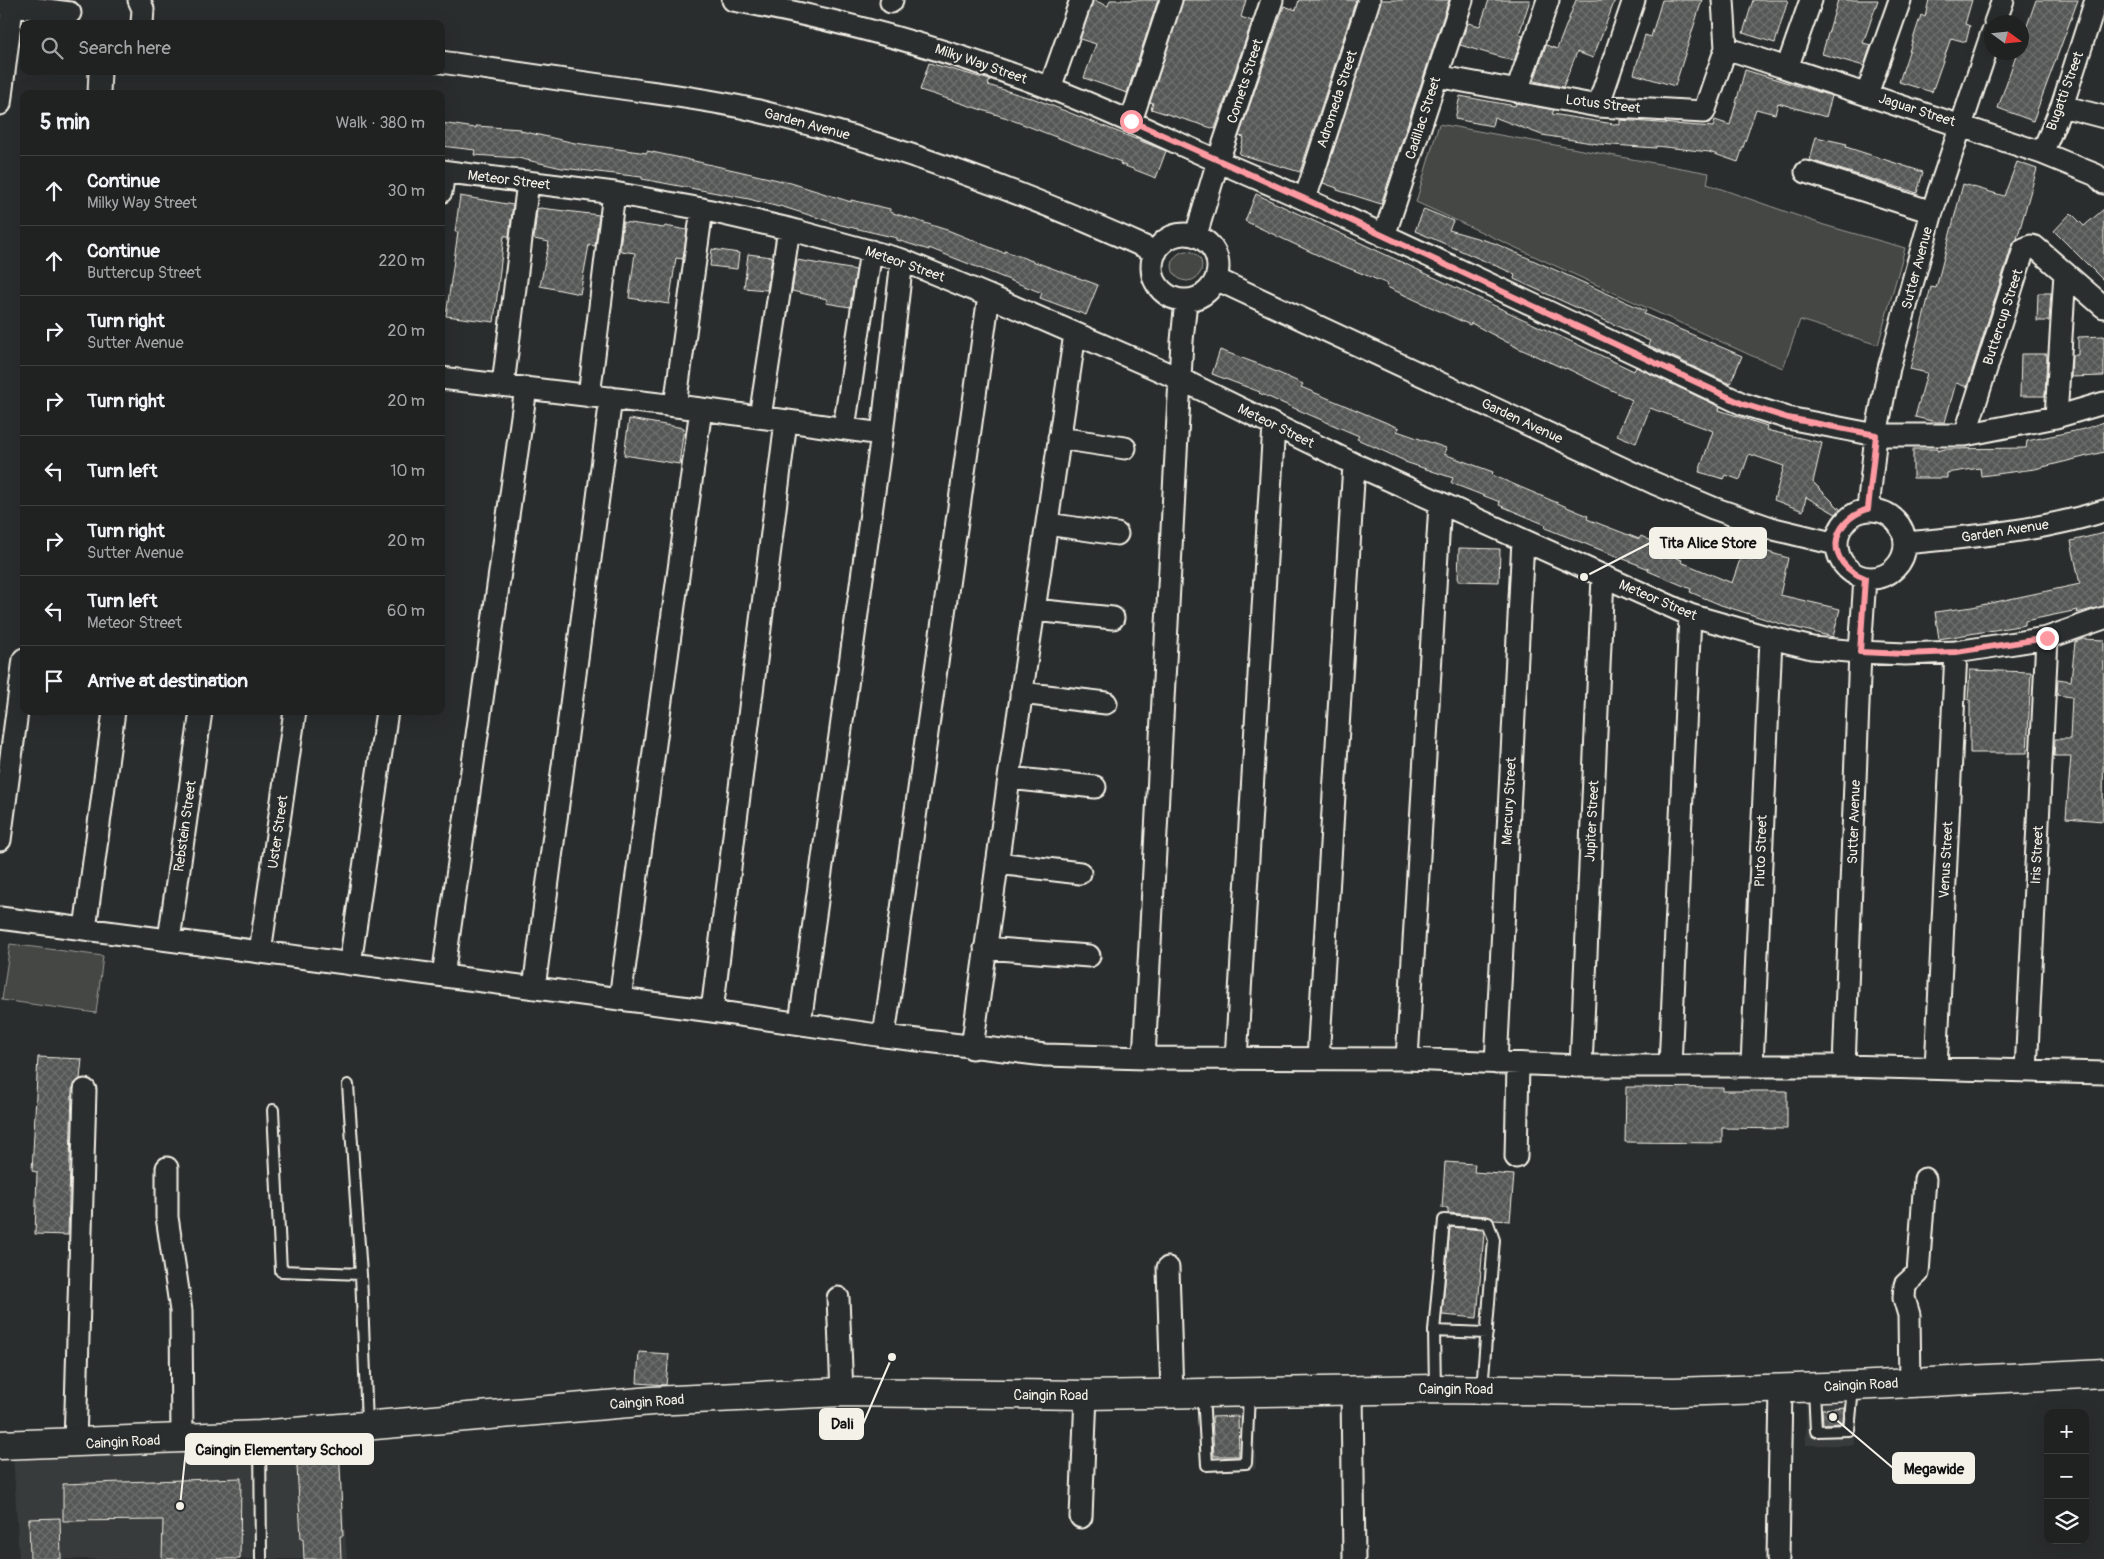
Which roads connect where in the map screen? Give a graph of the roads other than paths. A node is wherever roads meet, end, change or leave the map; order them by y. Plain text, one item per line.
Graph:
1 (139, 0) edge
2 (733, 0) edge
3 (1081, 0) edge
4 (1171, 0) edge
5 (1272, 0) edge
6 (1369, 0) edge
7 (1462, 0) edge
8 (1548, 0) edge
9 (1634, 0) edge
10 (1722, 0) edge
11 (1811, 0) edge
12 (1900, 0) edge
13 (2003, 0) edge
14 (2096, 0) edge
15 (8, 3) edge
16 (72, 12) edge
17 (1998, 15) edge
18 (146, 20) edge
19 (1726, 48) junction
20 (1984, 57) edge
21 (445, 63) edge
22 (1788, 68) junction
23 (100, 75) edge
24 (1436, 76) junction
25 (1050, 88) junction
26 (98, 90) edge
27 (1516, 91) junction
28 (1867, 94) junction
29 (0, 104) edge
30 (1598, 106) junction
31 (2062, 106) junction
32 (2104, 117) edge
33 (1131, 121) junction
34 (1960, 125) junction
35 (2042, 153) junction
36 (1218, 161) junction
37 (445, 171) edge
38 (1806, 172) dead end
39 (528, 182) junction
40 (2104, 183) edge
41 (614, 193) junction
42 (1305, 199) junction
43 (702, 209) junction
44 (1932, 212) junction
45 (788, 229) junction
46 (1196, 235) junction
47 (1384, 236) junction
48 (871, 251) junction
49 (1156, 252) junction
50 (902, 260) junction
51 (2066, 273) junction
52 (1216, 279) junction
53 (989, 296) junction
54 (1186, 300) junction
55 (2104, 307) edge
56 (1075, 334) junction
57 (445, 378) edge
58 (1180, 379) junction
59 (503, 385) junction
60 (526, 388) junction
61 (589, 396) junction
62 (611, 398) junction
63 (2104, 403) edge
64 (674, 406) junction
65 (701, 409) junction
66 (760, 417) junction
67 (2056, 417) junction
68 (786, 421) junction
69 (1274, 425) junction
70 (844, 428) junction
71 (882, 434) junction
72 (1876, 435) junction
73 (1966, 435) junction
74 (1058, 438) junction
75 (1125, 448) dead end
76 (1354, 464) junction
77 (1440, 503) junction
78 (1868, 509) junction
79 (2104, 511) edge
80 (1047, 524) junction
81 (1117, 534) dead end
82 (1523, 540) junction
83 (1905, 543) junction
84 (1836, 544) junction
85 (1603, 576) junction
86 (1865, 578) junction
87 (1034, 610) junction
88 (1690, 615) junction
89 (1114, 618) dead end
90 (2104, 618) edge
91 (1770, 638) junction
92 (2047, 638) junction
93 (1860, 652) junction
94 (1956, 652) junction
95 (20, 689) edge
96 (1021, 693) junction
97 (1106, 703) dead end
98 (113, 715) edge
99 (200, 715) edge
100 (294, 715) edge
101 (386, 715) edge
102 (1009, 778) junction
103 (1094, 787) dead end
104 (0, 840) edge
105 (997, 862) junction
106 (1080, 873) dead end
107 (0, 918) edge
108 (85, 929) junction
109 (169, 940) junction
110 (985, 948) junction
111 (260, 952) junction
112 (1089, 956) dead end
113 (350, 964) junction
114 (443, 976) junction
115 (534, 988) junction
116 (620, 999) junction
117 (712, 1011) junction
118 (800, 1023) junction
119 (884, 1036) junction
120 (972, 1048) junction
121 (1144, 1058) junction
122 (1236, 1059) junction
123 (1318, 1059) junction
124 (1407, 1059) junction
125 (1496, 1063) junction
126 (1518, 1064) junction
127 (1752, 1065) junction
128 (1581, 1066) junction
129 (1670, 1066) junction
130 (1844, 1066) junction
131 (1936, 1068) junction
132 (2026, 1071) junction
133 (2104, 1073) edge
134 (348, 1085) dead end
135 (85, 1090) dead end
136 (273, 1110) dead end
137 (1516, 1157) dead end
138 (167, 1168) dead end
139 (1925, 1178) dead end
140 (1168, 1268) dead end
141 (361, 1274) junction
142 (838, 1298) dead end
143 (1434, 1331) junction
144 (1487, 1333) junction
145 (2104, 1373) edge
146 (1910, 1383) junction
147 (1854, 1386) junction
148 (1780, 1388) junction
149 (1814, 1388) junction
150 (1435, 1389) junction
151 (1482, 1389) junction
152 (1352, 1390) junction
153 (842, 1392) junction
154 (1249, 1392) junction
155 (1203, 1393) junction
156 (1172, 1394) junction
157 (1086, 1395) junction
158 (367, 1424) junction
159 (260, 1435) junction
160 (182, 1439) junction
161 (75, 1444) junction
162 (0, 1445) edge
163 (1081, 1517) dead end
164 (261, 1559) edge
165 (1354, 1559) edge
166 (1778, 1559) edge

1 - 18 street
2 - 25 street, Milky Way Street
3 - 25 street
4 - 33 street
5 - 36 street, Comets Street
6 - 42 street, Adromeda Street
7 - 24 street, Cadillac Street
8 - 27 street
9 - 30 street
10 - 19 street
11 - 22 street
12 - 28 street
13 - 17 street
14 - 31 street, Bugatti Street
15 - 16 street
15 - 29 street
19 - 22 street, Jaguar Street
19 - 30 street, Lotus Street
20 - 34 street, Sutter Avenue
21 - 49 street, Garden Avenue
22 - 28 street, Jaguar Street
23 - 26 street
24 - 27 street, Lotus Street
24 - 47 street, Cadillac Street
25 - 33 street, Milky Way Street
27 - 30 street, Lotus Street
28 - 34 street, Jaguar Street
31 - 32 street
31 - 35 street, Bugatti Street
33 - 36 street, Milky Way Street
34 - 35 street, Jaguar Street
34 - 44 street, Sutter Avenue
35 - 40 street, Jaguar Street
36 - 42 street
36 - 46 street, Comets Street
37 - 39 street, Meteor Street
38 - 44 street
39 - 41 street, Meteor Street
39 - 59 street
41 - 43 street, Meteor Street
41 - 61 street
42 - 47 street
43 - 45 street, Meteor Street
43 - 64 street
44 - 72 street, Sutter Avenue
45 - 48 street, Meteor Street
45 - 66 street
46 - 49 street
46 - 52 street
47 - 72 street
48 - 50 street, Meteor Street
48 - 70 street
49 - 54 street
50 - 53 street, Meteor Street
50 - 71 street
51 - 55 street
51 - 67 street
51 - 73 street, Buttercup Street
52 - 54 street
52 - 84 street, Garden Avenue
53 - 56 street, Meteor Street
53 - 119 street
54 - 58 street
56 - 58 street, Meteor Street
56 - 74 street
57 - 59 street
58 - 69 street, Meteor Street
58 - 121 street
59 - 60 street
60 - 61 street
60 - 114 street
61 - 62 street
62 - 64 street
62 - 115 street
63 - 67 street
64 - 65 street
65 - 66 street
65 - 116 street
66 - 68 street
67 - 73 street
68 - 70 street
68 - 117 street
69 - 76 street, Meteor Street
69 - 122 street
70 - 71 street
71 - 118 street
72 - 73 street
72 - 78 street, Sutter Avenue
74 - 75 street
74 - 80 street
76 - 77 street, Meteor Street
76 - 123 street
77 - 82 street, Meteor Street
77 - 124 street
78 - 83 street
78 - 84 street
79 - 83 street, Garden Avenue
80 - 81 street
80 - 87 street
82 - 85 street, Meteor Street
82 - 125 street, Mercury Street
83 - 86 street
84 - 86 street
85 - 88 street, Meteor Street
85 - 128 street, Jupiter Street
86 - 93 street, Sutter Avenue
87 - 89 street
87 - 96 street
88 - 91 street, Meteor Street
88 - 129 street
90 - 92 street, Meteor Street
91 - 93 street, Meteor Street
91 - 127 street, Pluto Street
92 - 94 street, Meteor Street
92 - 132 street, Iris Street
93 - 94 street, Meteor Street
93 - 130 street, Sutter Avenue
94 - 131 street, Venus Street
95 - 104 street
96 - 97 street
96 - 102 street
98 - 108 street
99 - 109 street, Rebstein Street
100 - 111 street, Uster Street
101 - 113 street
102 - 103 street
102 - 105 street
105 - 106 street
105 - 110 street
107 - 108 street
108 - 109 street
109 - 111 street
110 - 112 street
110 - 120 street
111 - 113 street
113 - 114 street
114 - 115 street
115 - 116 street
116 - 117 street
117 - 118 street
118 - 119 street
119 - 120 street
120 - 121 street
121 - 122 street
122 - 123 street
123 - 124 street
124 - 125 street
125 - 126 street
126 - 128 street
126 - 137 street
127 - 129 street
127 - 130 street
128 - 129 street
130 - 131 street
131 - 132 street
132 - 133 street
134 - 141 lane
135 - 161 street
136 - 141 lane
138 - 160 street
139 - 146 street
140 - 156 street
141 - 158 lane
142 - 153 street
143 - 144 lane
143 - 144 lane
143 - 150 lane
144 - 151 lane
145 - 146 street, Caingin Road
146 - 147 street, Caingin Road
147 - 149 street, Caingin Road
147 - 149 lane
148 - 149 street, Caingin Road
148 - 151 street, Caingin Road
148 - 166 street
150 - 151 street, Caingin Road
150 - 152 street, Caingin Road
152 - 154 street, Caingin Road
152 - 165 street
153 - 157 street, Caingin Road
153 - 158 street, Caingin Road
154 - 155 street, Caingin Road
154 - 155 lane
155 - 156 street, Caingin Road
156 - 157 street, Caingin Road
157 - 163 street
158 - 159 street, Caingin Road
159 - 160 street, Caingin Road
159 - 164 lane
160 - 161 street, Caingin Road
161 - 162 street, Caingin Road

